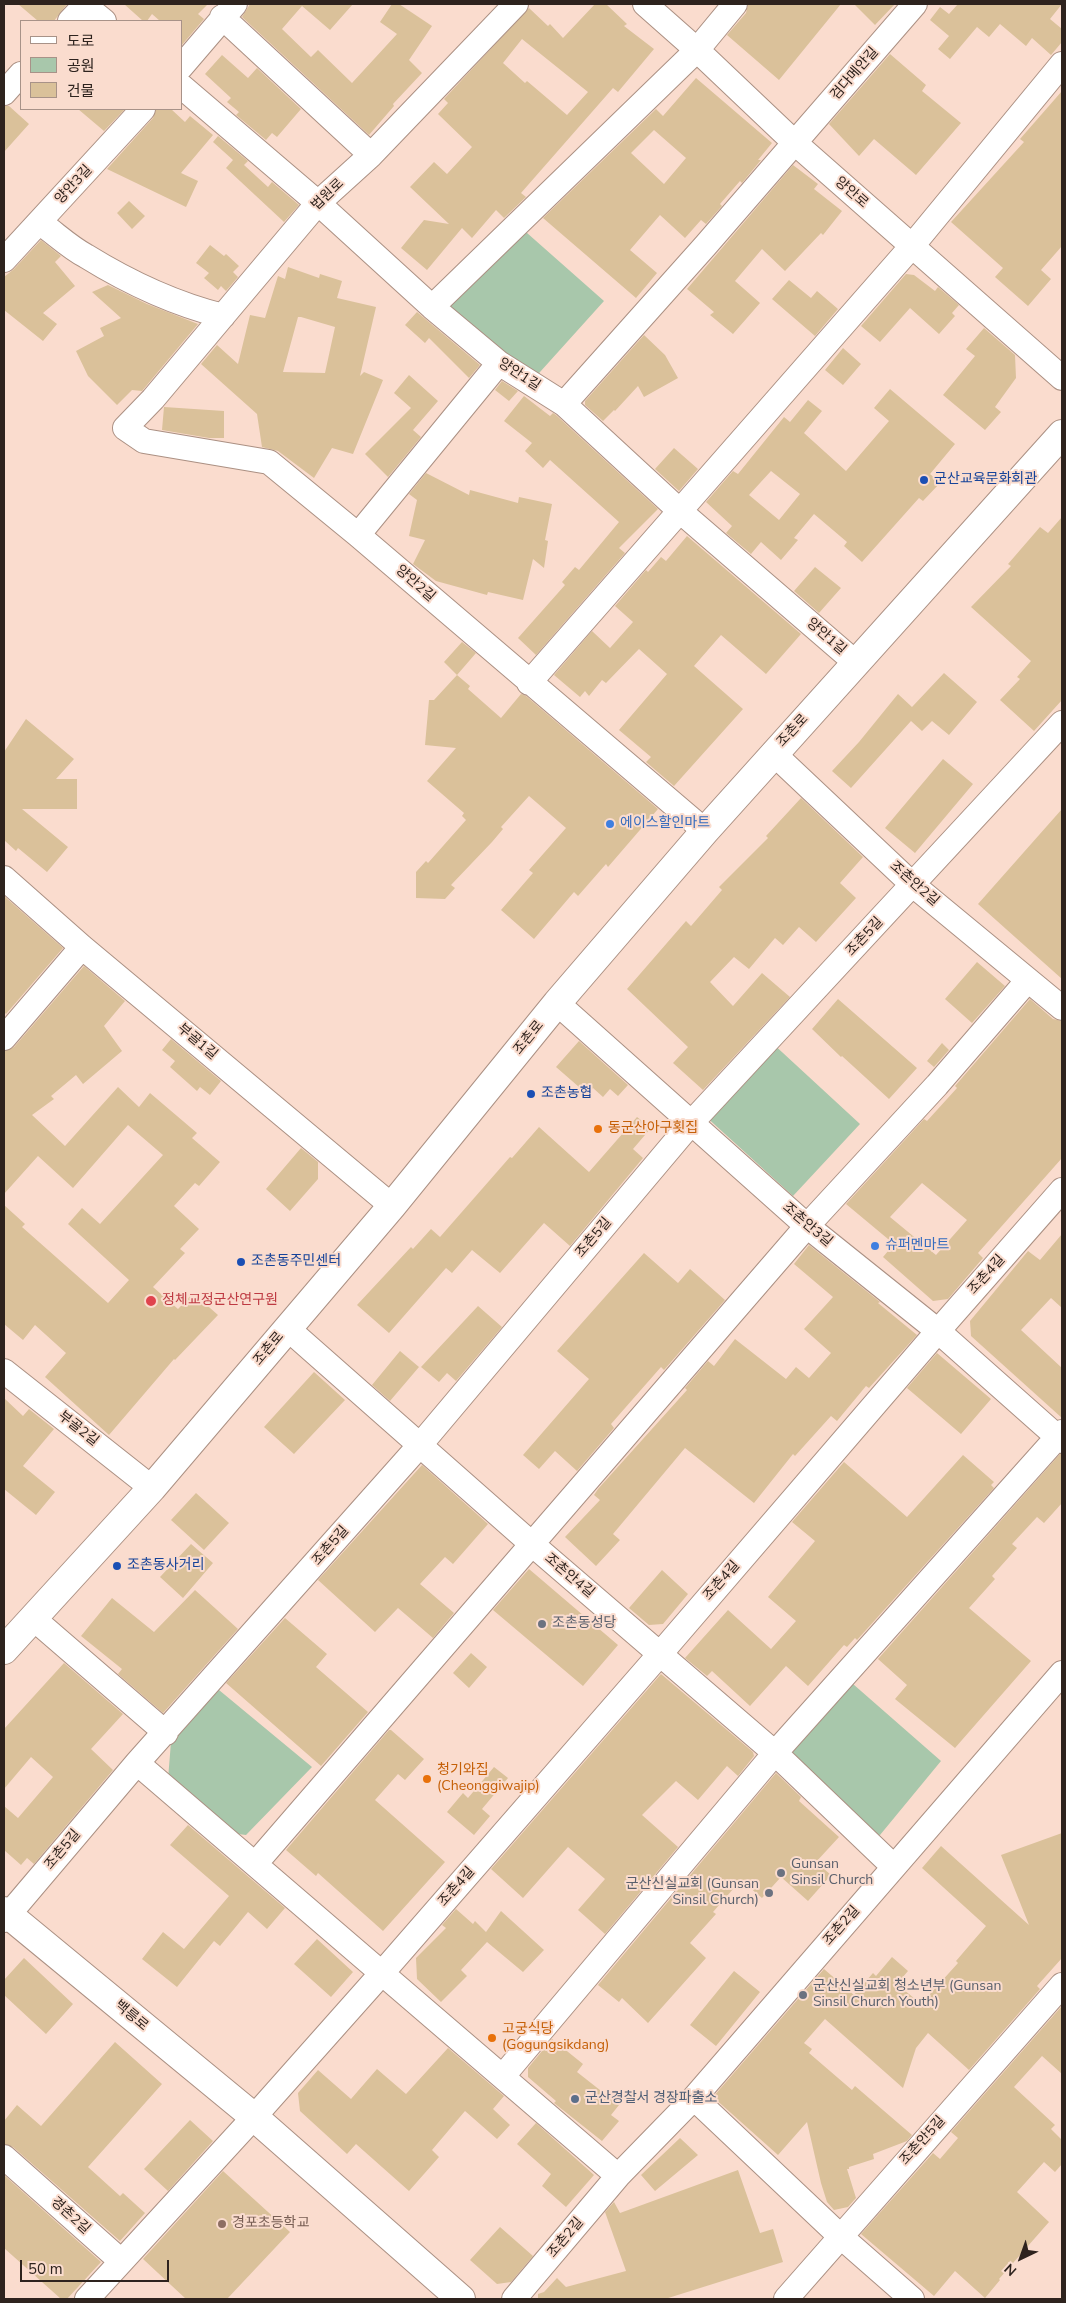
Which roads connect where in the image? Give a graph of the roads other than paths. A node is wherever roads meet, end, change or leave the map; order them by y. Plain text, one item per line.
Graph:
1 (516, 4) edge
2 (645, 4) edge
3 (735, 4) edge
4 (915, 4) edge
5 (81, 8) edge
6 (229, 11) edge
7 (102, 20) edge
8 (698, 50) junction
9 (1062, 64) edge
10 (182, 66) edge
11 (20, 75) edge
12 (182, 87) edge
13 (4, 93) edge
14 (142, 110) edge
15 (795, 143) junction
16 (371, 155) junction
17 (318, 202) junction
18 (39, 222) junction
19 (912, 246) junction
20 (4, 260) edge
21 (432, 307) junction
22 (223, 316) junction
23 (499, 363) junction
24 (1062, 378) edge
25 (153, 399) joint
26 (564, 404) junction
27 (1062, 434) edge
28 (680, 512) junction
29 (358, 534) junction
30 (856, 663) junction
31 (529, 683) junction
32 (1062, 722) edge
33 (772, 753) junction
34 (705, 831) junction
35 (4, 878) edge
36 (913, 885) junction
37 (82, 947) junction
38 (1028, 980) junction
39 (557, 1003) junction
40 (1062, 1008) edge
41 (4, 1038) edge
42 (692, 1122) junction
43 (1062, 1190) edge
44 (392, 1206) junction
45 (808, 1226) junction
46 (287, 1328) junction
47 (938, 1331) junction
48 (4, 1371) edge
49 (1061, 1437) edge
50 (420, 1446) junction
51 (152, 1488) junction
52 (533, 1546) junction
53 (34, 1619) junction
54 (4, 1650) edge
55 (660, 1654) junction
56 (1062, 1673) edge
57 (166, 1733) junction
58 (775, 1753) junction
59 (137, 1763) junction
60 (256, 1863) junction
61 (893, 1866) junction
62 (5, 1915) edge
63 (382, 1973) junction
64 (1059, 1994) edge
65 (503, 2076) junction
66 (694, 2098) junction
67 (254, 2117) junction
68 (4, 2157) edge
69 (618, 2176) junction
70 (840, 2236) junction
71 (120, 2261) junction
72 (87, 2299) edge
73 (461, 2299) edge
74 (514, 2299) edge
75 (786, 2299) edge
76 (912, 2299) edge

1 - 16 street, 법원로
2 - 8 street, 양안로
3 - 8 street
4 - 15 street, 검다메안길
5 - 7 street
6 - 10 street
6 - 16 street
8 - 15 street, 양안로
8 - 21 street
9 - 19 street
11 - 13 street
12 - 17 street, 양안1길
14 - 18 street, 양안3길
15 - 19 street, 양안로
15 - 26 street, 검다메안길
16 - 17 street, 법원로
17 - 21 street, 양안1길
17 - 22 street, 법원로
18 - 20 street, 양안3길
18 - 22 street
19 - 24 street, 양안로
19 - 28 street
21 - 23 street, 양안1길
22 - 25 street, 법원로
23 - 26 street, 양안1길
23 - 29 street
25 - 29 street, 양안2길
26 - 28 street, 양안1길
27 - 30 street, 조촌로
28 - 30 street, 양안1길
28 - 31 street
29 - 31 street, 양안2길
30 - 33 street, 조촌로
31 - 34 street, 양안2길
32 - 36 street, 조촌5길
33 - 34 street, 조촌로
33 - 36 street, 조촌안2길
34 - 39 street, 조촌로
35 - 37 street, 부골1길
36 - 38 street, 조촌안2길
36 - 42 street, 조촌5길
37 - 41 street
37 - 44 street, 부골1길
38 - 40 street, 조촌안2길
38 - 45 street
39 - 42 street, 조촌안3길
39 - 44 street, 조촌로
42 - 45 street, 조촌안3길
42 - 50 street, 조촌5길
43 - 47 street, 조촌4길
44 - 46 street, 조촌로
45 - 47 street, 조촌안3길
45 - 52 street
46 - 50 street, 조촌안4길
46 - 51 street, 조촌로
47 - 49 street, 조촌안3길
47 - 55 street, 조촌4길
48 - 51 street, 부골2길
49 - 58 street
50 - 52 street, 조촌안4길
50 - 57 street, 조촌5길
51 - 53 street, 조촌로
52 - 55 street, 조촌안4길
52 - 60 street
53 - 54 street, 조촌로
53 - 57 street
55 - 58 street, 조촌안4길
55 - 63 street, 조촌4길
56 - 61 street, 조촌2길
57 - 59 street, 조촌5길
58 - 61 street, 조촌안4길
58 - 65 street
59 - 60 street
59 - 62 street, 조촌5길
60 - 63 street
61 - 66 street, 조촌2길
62 - 67 street, 백릉로
63 - 65 street
63 - 67 street, 조촌4길
64 - 70 street, 조촌안5길
65 - 69 street
66 - 69 street, 조촌2길
66 - 70 street
67 - 71 street
67 - 73 street, 백릉로
68 - 71 street, 경촌2길
69 - 74 street, 조촌2길
70 - 75 street, 조촌안5길
70 - 76 street
71 - 72 street

